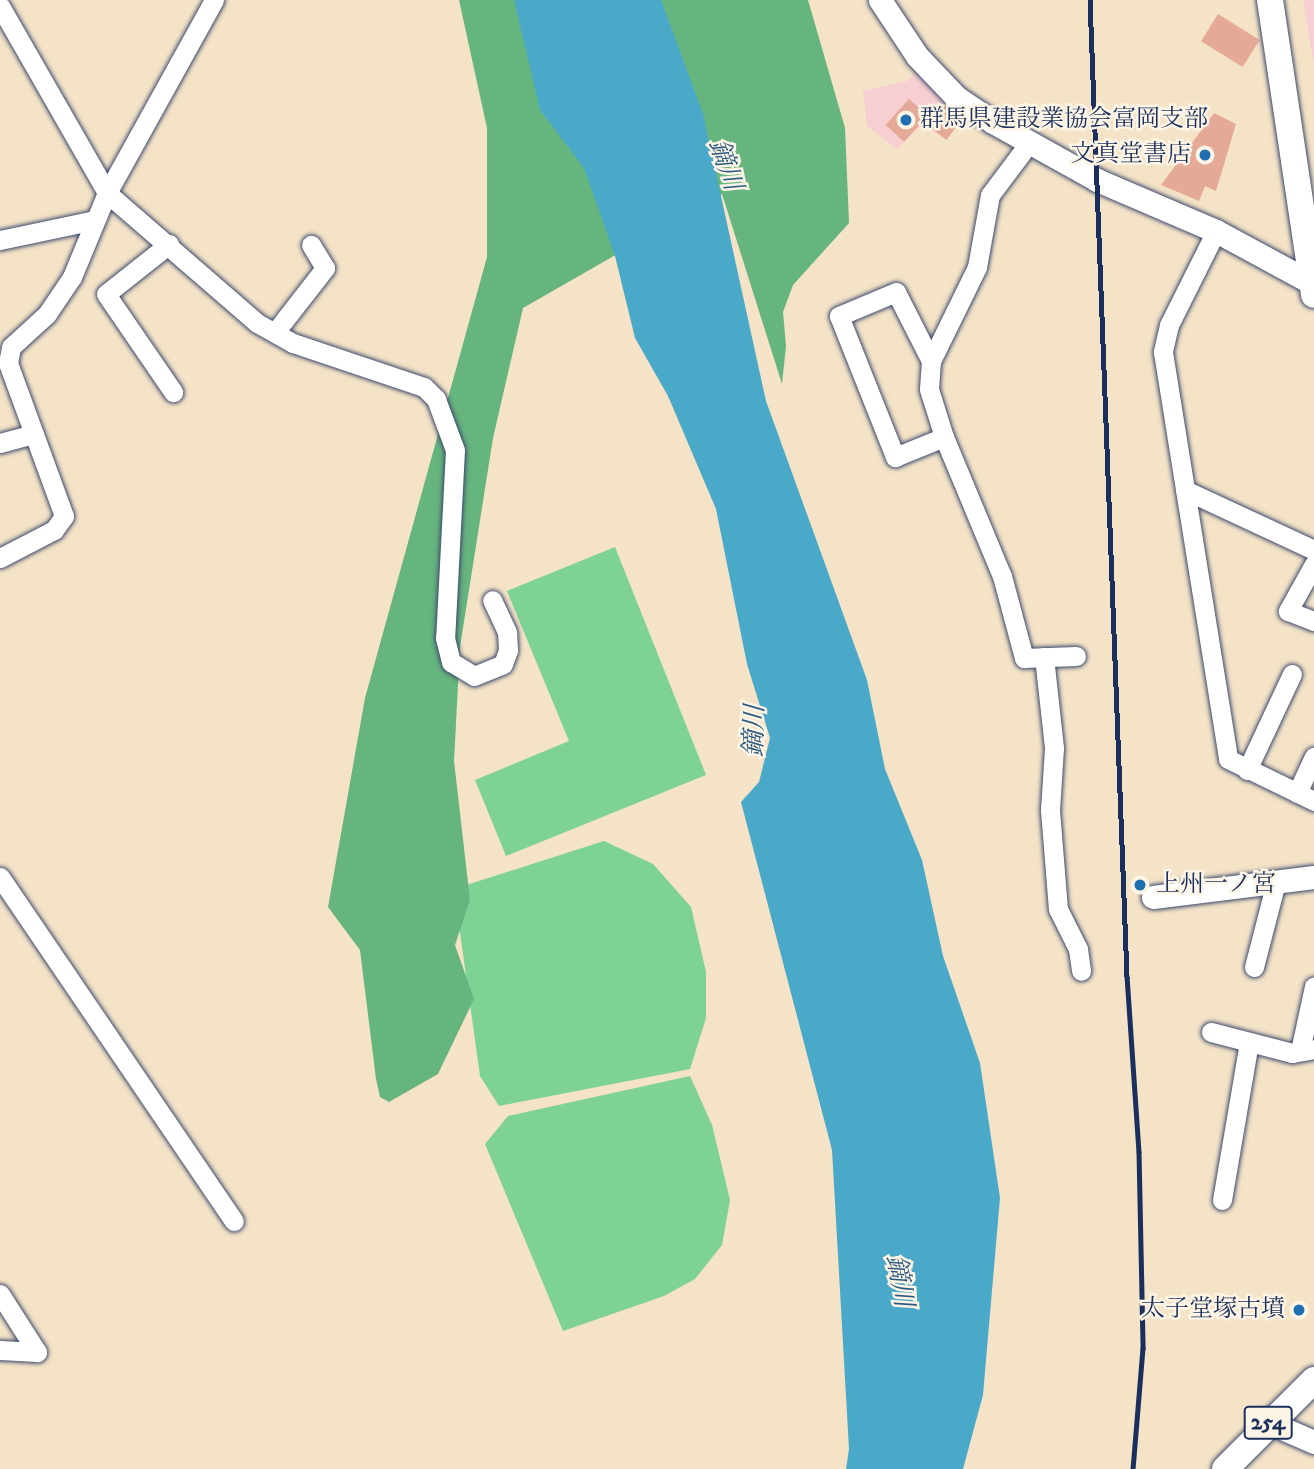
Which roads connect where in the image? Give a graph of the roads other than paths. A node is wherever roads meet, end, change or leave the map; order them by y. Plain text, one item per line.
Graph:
1 (214, 0) edge
2 (880, 0) edge
3 (1270, 0) edge
4 (1286, 0) edge
5 (0, 6) edge
6 (1030, 143) junction
7 (1314, 185) edge
8 (107, 193) junction
9 (94, 220) junction
10 (1216, 231) junction
11 (0, 240) edge
12 (169, 243) junction
13 (311, 245) dead end
14 (1313, 287) edge
15 (276, 331) junction
16 (932, 361) junction
17 (173, 392) dead end
18 (34, 434) junction
19 (944, 437) junction
20 (0, 443) edge
21 (1185, 491) junction
22 (1314, 550) edge
23 (0, 558) edge
24 (1314, 564) edge
25 (492, 600) dead end
26 (1314, 621) edge
27 (1076, 656) dead end
28 (1044, 657) junction
29 (1292, 674) dead end
30 (1314, 757) edge
31 (1247, 770) junction
32 (1305, 797) edge
33 (0, 877) edge
34 (1314, 877) edge
35 (1276, 882) junction
36 (1153, 897) dead end
37 (1254, 967) dead end
38 (1081, 971) dead end
39 (1314, 986) edge
40 (1211, 1032) dead end
41 (1249, 1042) junction
42 (1307, 1050) edge
43 (1222, 1200) dead end
44 (234, 1221) dead end
45 (0, 1294) edge
46 (0, 1350) edge
47 (1314, 1380) edge
48 (1268, 1422) junction
49 (1313, 1443) edge
50 (1225, 1469) edge

1 - 8 street
2 - 6 main road
3 - 14 highway
4 - 7 highway
5 - 8 street
6 - 10 main road
6 - 16 street
8 - 9 street
8 - 12 street
9 - 11 street
9 - 18 street
10 - 14 main road
10 - 21 street
12 - 15 street
12 - 17 street
13 - 15 street
15 - 25 street
16 - 19 street
16 - 19 street
18 - 20 street
18 - 23 street
19 - 28 street
21 - 22 street
21 - 31 street
24 - 26 street
27 - 28 street
28 - 38 street
29 - 31 street
30 - 32 street
31 - 32 street
33 - 44 street
34 - 35 main road
35 - 36 main road
35 - 37 street
39 - 42 street
40 - 41 street
41 - 42 street
41 - 43 street
45 - 46 street
47 - 48 highway, 254
48 - 49 main road
48 - 50 highway, 254

